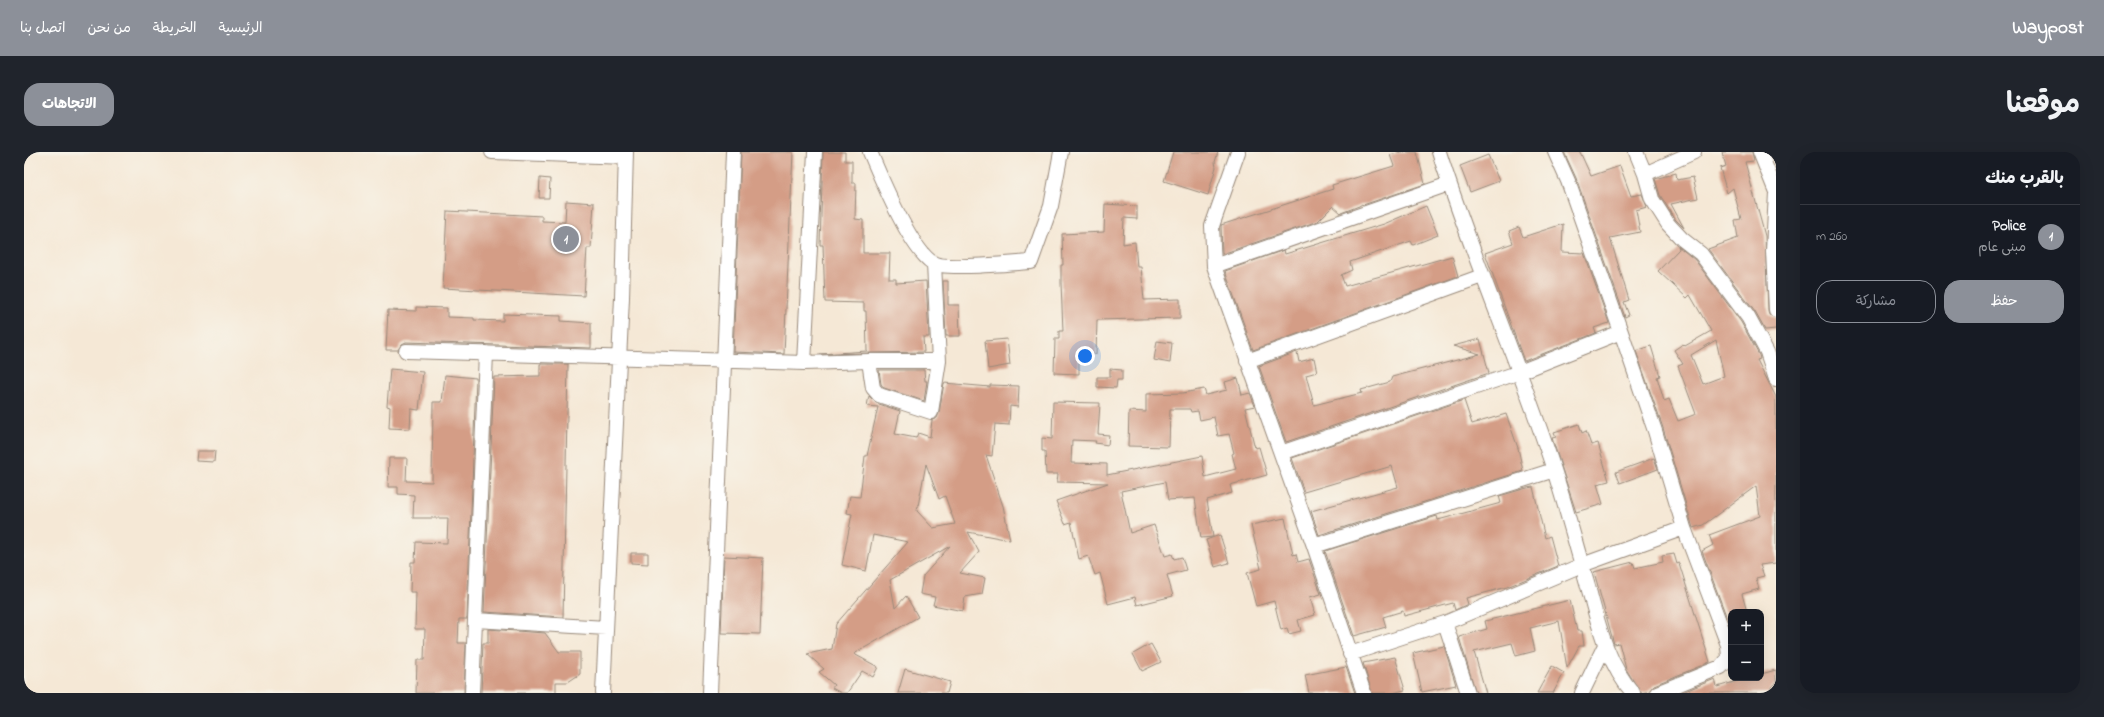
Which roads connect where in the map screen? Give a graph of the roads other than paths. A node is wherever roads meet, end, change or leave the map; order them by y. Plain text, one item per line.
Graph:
1 (492, 152) edge
2 (733, 152) edge
3 (815, 152) edge
4 (870, 152) edge
5 (1061, 152) edge
6 (1238, 152) edge
7 (1439, 152) edge
8 (1555, 152) edge
9 (1636, 152) edge
10 (1694, 152) edge
11 (1760, 152) edge
12 (534, 153) edge
13 (626, 154) edge
14 (1645, 174) junction
15 (1449, 184) junction
16 (1776, 192) edge
17 (934, 264) junction
18 (1214, 266) junction
19 (1482, 276) junction
20 (1776, 310) edge
21 (1621, 332) junction
22 (1773, 350) edge
23 (406, 351) dead end
24 (486, 353) junction
25 (619, 357) junction
26 (869, 361) junction
27 (939, 361) junction
28 (1247, 361) junction
29 (723, 362) junction
30 (804, 362) junction
31 (1520, 372) junction
32 (1775, 375) edge
33 (1281, 453) junction
34 (1554, 470) junction
35 (1684, 528) junction
36 (1314, 546) junction
37 (1582, 565) junction
38 (476, 620) junction
39 (1445, 623) junction
40 (606, 628) junction
41 (1605, 645) junction
42 (1350, 654) junction
43 (472, 693) edge
44 (603, 693) edge
45 (710, 693) edge
46 (1364, 693) edge
47 (1468, 693) edge
48 (1582, 693) edge
49 (1633, 693) edge
50 (1657, 693) edge

1 - 12 street
2 - 29 street
3 - 30 street
4 - 17 street
5 - 17 street
6 - 18 street
7 - 15 street
8 - 21 street
9 - 14 street
10 - 14 street
11 - 16 street
12 - 13 street
13 - 25 street
14 - 22 street
15 - 18 street
15 - 19 street
16 - 20 street
17 - 27 street
18 - 28 street
19 - 28 street
19 - 31 street
21 - 31 street
21 - 35 street
22 - 32 street
23 - 24 street
24 - 25 street
24 - 38 street
25 - 29 street
25 - 40 street
26 - 27 street
26 - 27 street
26 - 30 street
28 - 33 street
29 - 30 street
29 - 45 street
31 - 33 street
31 - 34 street
33 - 36 street
34 - 36 street
34 - 37 street
35 - 37 street
35 - 50 street
36 - 42 street
37 - 39 street
37 - 41 street
38 - 40 street
38 - 43 street
39 - 42 street
39 - 47 street
40 - 44 street
41 - 48 street
41 - 49 street
42 - 46 street

